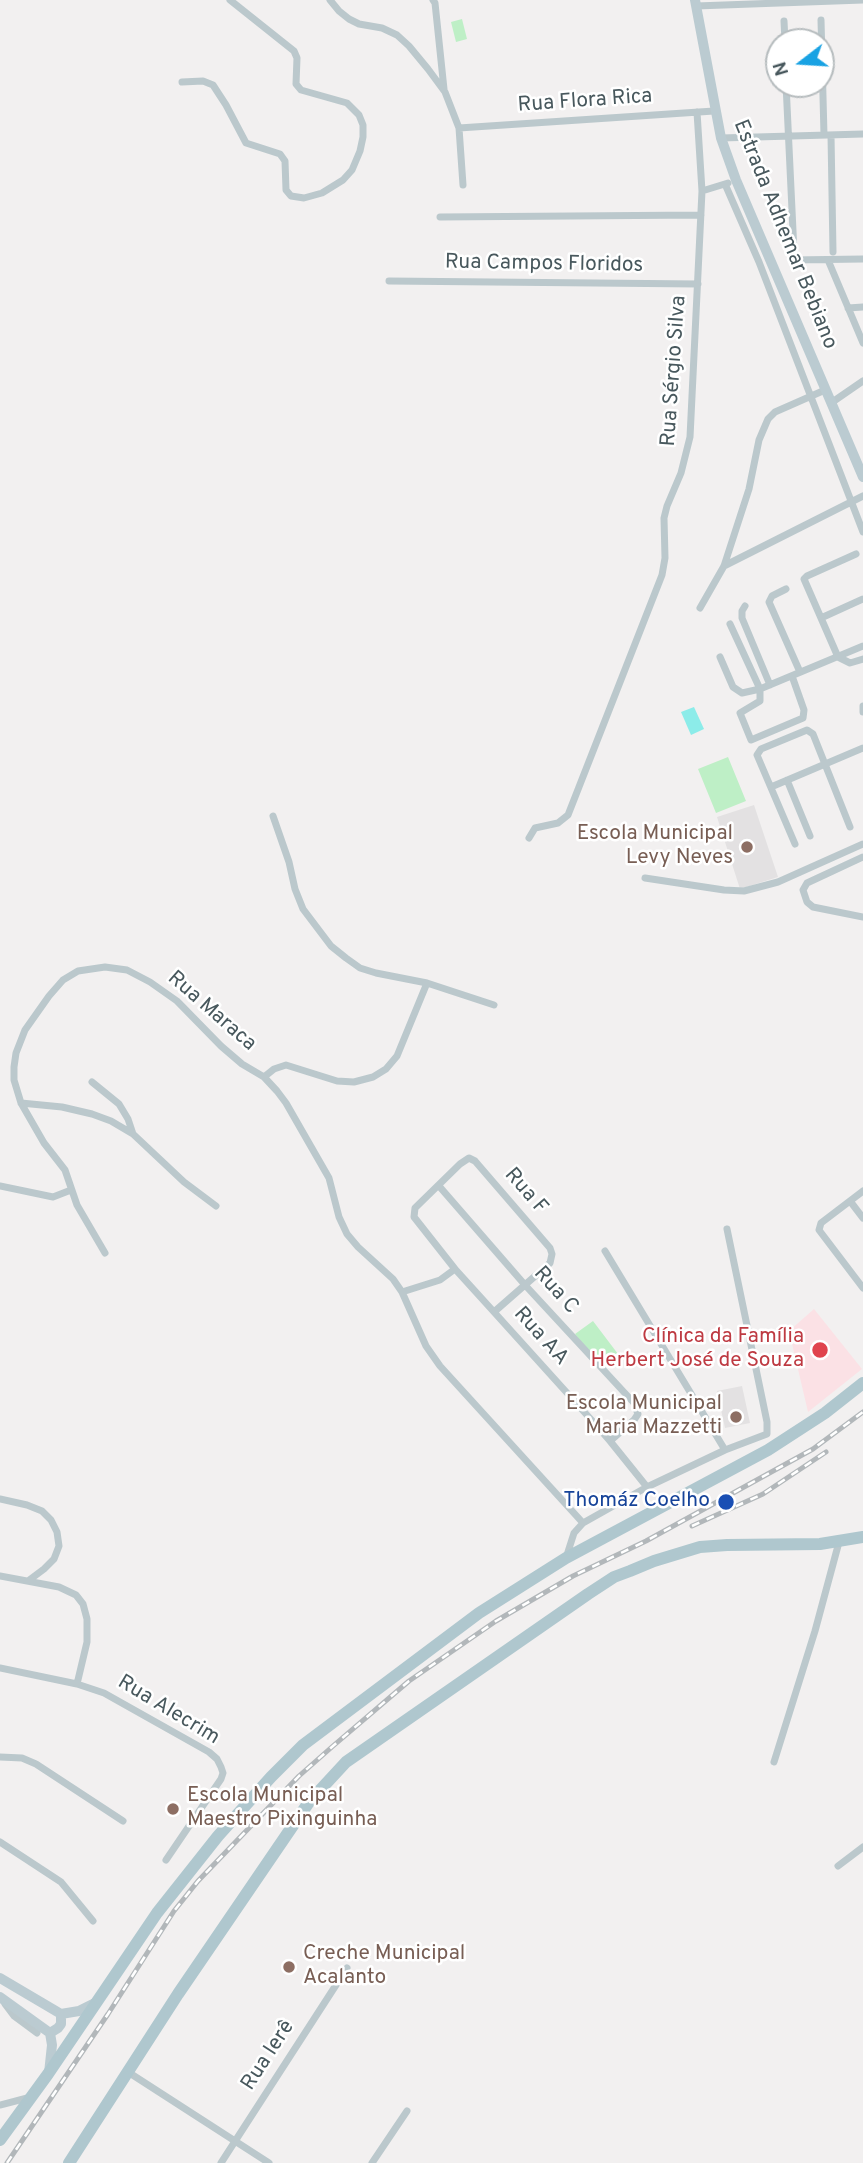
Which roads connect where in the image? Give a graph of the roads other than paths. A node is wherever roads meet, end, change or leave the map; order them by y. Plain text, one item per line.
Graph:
1 (230, 0) edge
2 (330, 0) edge
3 (863, 0) edge
4 (437, 1) edge
5 (696, 3) edge
6 (821, 20) dead end
7 (784, 21) dead end
8 (784, 28) edge
9 (183, 82) dead end
10 (444, 92) junction
11 (786, 98) edge
12 (714, 111) junction
13 (697, 112) junction
14 (458, 128) junction
15 (863, 134) edge
16 (828, 135) junction
17 (787, 137) junction
18 (721, 138) junction
19 (736, 180) junction
20 (724, 184) junction
21 (463, 186) dead end
22 (702, 191) junction
23 (701, 215) junction
24 (440, 217) dead end
25 (833, 252) dead end
26 (863, 259) edge
27 (828, 260) junction
28 (389, 281) dead end
29 (698, 284) junction
30 (863, 307) edge
31 (848, 308) junction
32 (863, 343) edge
33 (863, 381) edge
34 (825, 390) junction
35 (809, 397) junction
36 (831, 403) junction
37 (862, 473) edge
38 (863, 496) edge
39 (850, 503) junction
40 (863, 532) edge
41 (856, 554) dead end
42 (724, 566) junction
43 (786, 589) dead end
44 (863, 598) edge
45 (744, 606) dead end
46 (700, 608) dead end
47 (821, 618) junction
48 (730, 624) dead end
49 (863, 646) edge
50 (720, 657) dead end
51 (838, 657) junction
52 (863, 659) edge
53 (800, 672) junction
54 (792, 676) junction
55 (770, 685) junction
56 (760, 690) junction
57 (863, 706) edge
58 (863, 712) edge
59 (861, 749) edge
60 (863, 761) edge
61 (824, 765) junction
62 (787, 780) junction
63 (771, 787) junction
64 (273, 816) dead end
65 (850, 827) dead end
66 (810, 836) dead end
67 (529, 838) dead end
68 (795, 844) dead end
69 (863, 845) edge
70 (863, 857) edge
71 (645, 878) dead end
72 (863, 917) edge
73 (427, 983) junction
74 (494, 1005) dead end
75 (264, 1077) junction
76 (92, 1082) dead end
77 (21, 1103) junction
78 (133, 1134) junction
79 (0, 1186) edge
80 (439, 1186) junction
81 (71, 1190) junction
82 (863, 1191) edge
83 (850, 1201) junction
84 (216, 1206) dead end
85 (863, 1218) edge
86 (727, 1229) dead end
87 (605, 1251) dead end
88 (105, 1253) dead end
89 (455, 1269) junction
90 (525, 1285) junction
91 (863, 1288) edge
92 (402, 1292) junction
93 (494, 1311) junction
94 (863, 1383) edge
95 (610, 1441) junction
96 (725, 1450) junction
97 (647, 1487) junction
98 (0, 1499) edge
99 (583, 1523) junction
100 (863, 1537) edge
101 (839, 1542) junction
102 (566, 1558) junction
103 (0, 1576) edge
104 (27, 1581) junction
105 (0, 1668) edge
106 (77, 1684) junction
107 (0, 1757) edge
108 (774, 1762) dead end
109 (123, 1821) dead end
110 (0, 1842) edge
111 (863, 1847) edge
112 (166, 1860) dead end
113 (838, 1866) dead end
114 (93, 1921) dead end
115 (347, 1968) dead end
116 (0, 1978) edge
117 (0, 1998) edge
118 (98, 2002) junction
119 (61, 2014) junction
120 (37, 2033) dead end
121 (50, 2033) junction
122 (128, 2072) junction
123 (48, 2074) junction
124 (32, 2097) junction
125 (0, 2105) edge
126 (407, 2111) dead end
127 (0, 2140) edge
128 (235, 2141) junction
129 (69, 2163) edge
130 (221, 2163) edge
131 (269, 2163) edge
132 (372, 2163) edge

1 - 9 street
2 - 10 street
3 - 5 street
4 - 10 street
5 - 12 main road, Estrada Adhemar Bebiano
6 - 16 street
7 - 8 street
10 - 14 street
11 - 17 street
12 - 13 street, Rua Flora Rica
12 - 18 main road, Estrada Adhemar Bebiano
13 - 14 street, Rua Flora Rica
13 - 22 street, Rua Sérgio Silva
14 - 21 street
15 - 16 street
16 - 17 street
16 - 25 street
17 - 18 street
17 - 27 street
18 - 19 main road, Estrada Adhemar Bebiano
19 - 20 street
19 - 34 main road, Estrada Adhemar Bebiano
20 - 22 street
20 - 35 street, Estrada Adhemar Bebiano
22 - 23 street, Rua Sérgio Silva
23 - 24 street
23 - 29 street, Rua Sérgio Silva
26 - 27 street
27 - 31 street
28 - 29 street, Rua Campos Floridos
29 - 67 street, Rua Sérgio Silva
30 - 31 street
31 - 32 street
33 - 36 street
34 - 35 street
34 - 36 main road, Estrada Adhemar Bebiano
35 - 39 street, Estrada Adhemar Bebiano
35 - 42 street
36 - 37 main road, Estrada Adhemar Bebiano
38 - 39 street
39 - 40 street, Estrada Adhemar Bebiano
39 - 42 street
41 - 47 street
42 - 46 street
43 - 53 street
44 - 47 street
45 - 55 street
47 - 51 street
48 - 56 street
49 - 51 street
50 - 56 street
51 - 52 street
51 - 53 street
53 - 54 street
54 - 55 street
54 - 56 street
55 - 56 street
57 - 58 street
59 - 60 street
59 - 61 street
61 - 62 street
61 - 63 street
61 - 65 street
62 - 63 street
62 - 66 street
63 - 68 street
64 - 73 street
69 - 71 street
70 - 72 street
73 - 74 street
73 - 75 street
75 - 77 street, Rua Maraca
75 - 92 street, Rua Maraca
76 - 78 street
77 - 78 street
77 - 81 street, Rua Maraca
78 - 84 street
79 - 81 street
80 - 89 street, Rua AA
80 - 90 street, Rua C
80 - 90 street, Rua F
81 - 88 street, Rua Maraca
82 - 83 street
83 - 85 street
83 - 91 street
86 - 96 street
87 - 96 street
89 - 92 street
89 - 93 street, Rua AA
90 - 93 street
90 - 95 street, Rua C
92 - 99 street, Rua Maraca
93 - 95 street, Rua AA
94 - 102 main road
95 - 97 street, Rua AA
96 - 97 street
97 - 99 street
98 - 104 street
99 - 102 street
100 - 101 main road
101 - 108 street
101 - 122 main road
102 - 118 main road
103 - 104 street
104 - 106 street
105 - 106 street, Rua Alecrim
106 - 112 street, Rua Alecrim
107 - 109 street
110 - 114 street
111 - 113 street
115 - 128 street, Rua Ierê
116 - 119 main road
117 - 120 street
117 - 121 main road
118 - 119 main road
118 - 123 main road
119 - 121 main road
121 - 123 main road
122 - 128 street
122 - 129 main road
123 - 124 main road
124 - 125 street
124 - 127 main road
126 - 132 street
128 - 130 street, Rua Ierê
128 - 131 street

